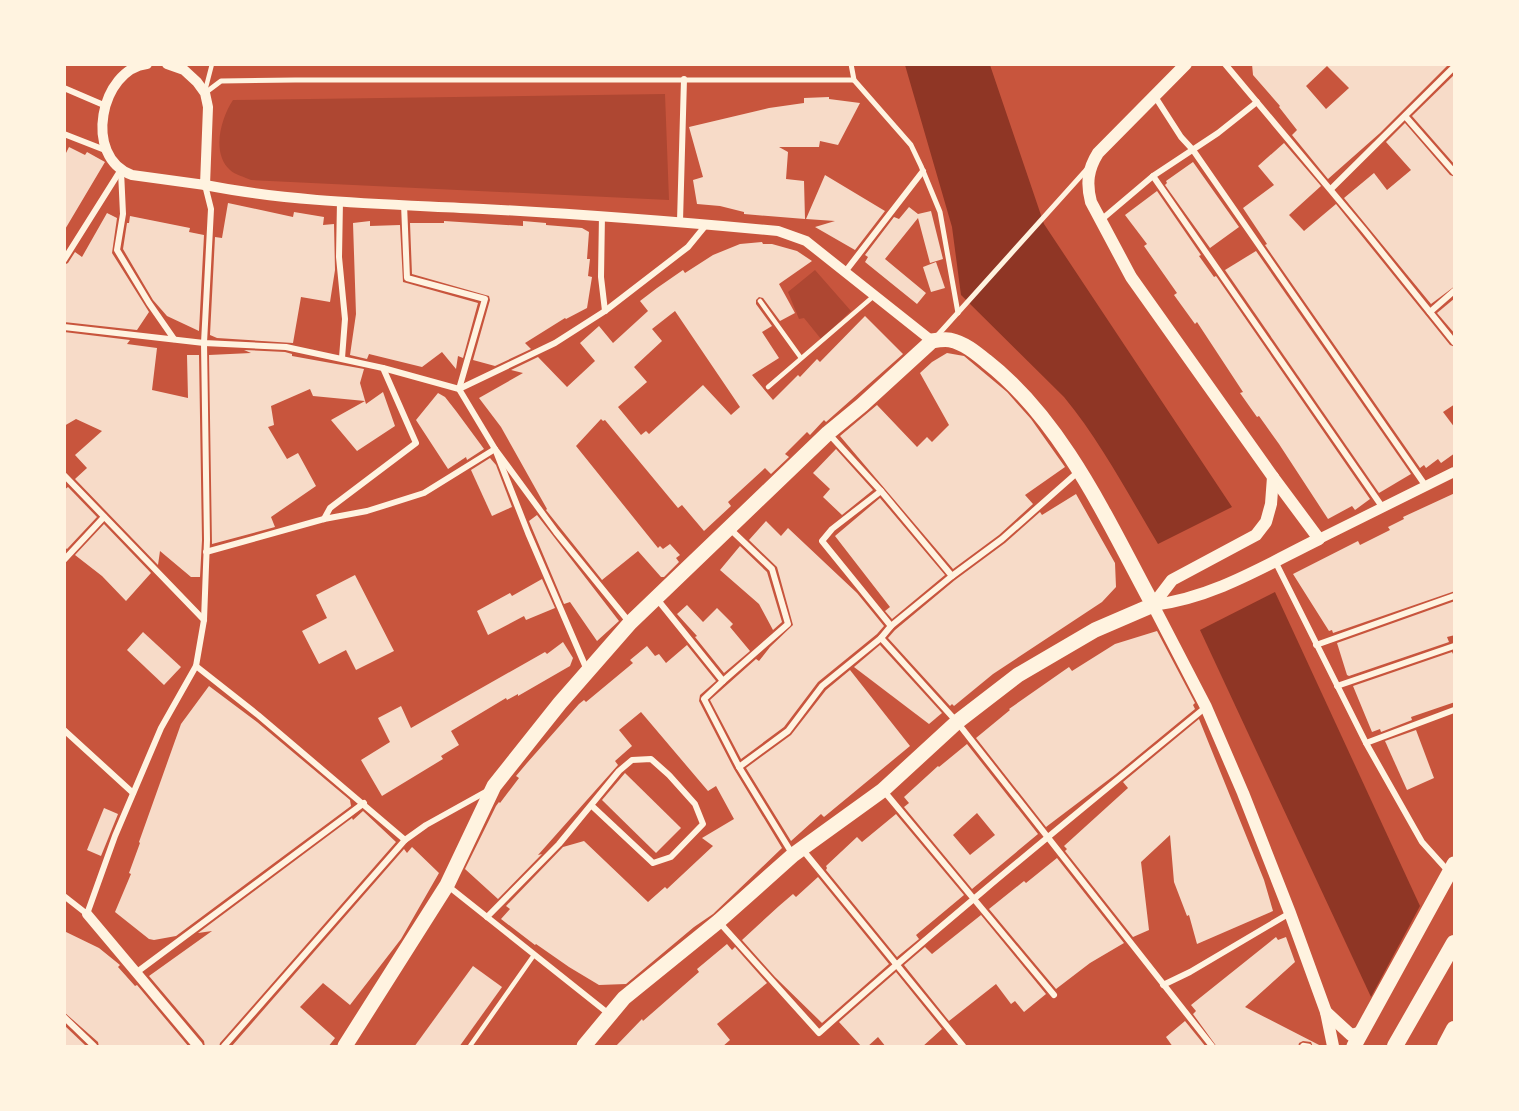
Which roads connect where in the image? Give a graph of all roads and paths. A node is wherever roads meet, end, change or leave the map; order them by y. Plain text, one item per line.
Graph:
1 (147, 64) edge
2 (167, 64) edge
3 (212, 64) edge
4 (851, 64) edge
5 (1186, 64) edge
6 (1225, 64) edge
7 (1455, 67) edge
8 (684, 79) junction
9 (854, 80) junction
10 (64, 88) edge
11 (205, 93) junction
12 (1154, 95) junction
13 (1257, 102) junction
14 (106, 106) junction
15 (1405, 116) junction
16 (64, 134) edge
17 (105, 150) junction
18 (1193, 150) junction
19 (1091, 164) junction
20 (121, 171) junction
21 (923, 171) junction
22 (1455, 172) edge
23 (1153, 176) junction
24 (205, 185) junction
25 (1331, 189) junction
26 (340, 201) junction
27 (404, 204) junction
28 (602, 215) junction
29 (1100, 220) junction
30 (680, 221) junction
31 (706, 225) junction
32 (64, 260) edge
33 (846, 272) junction
34 (1455, 291) edge
35 (875, 295) junction
36 (760, 302) dead end
37 (605, 311) junction
38 (1430, 312) junction
39 (958, 313) junction
40 (64, 327) edge
41 (174, 339) junction
42 (932, 340) junction
43 (1455, 342) edge
44 (204, 343) junction
45 (342, 358) junction
46 (801, 358) junction
47 (383, 368) junction
48 (768, 387) dead end
49 (459, 389) junction
50 (828, 433) junction
51 (495, 449) junction
52 (1080, 470) junction
53 (1455, 472) edge
54 (64, 475) edge
55 (1273, 477) junction
56 (1425, 485) junction
57 (881, 491) junction
58 (1383, 508) junction
59 (104, 517) junction
60 (324, 519) junction
61 (729, 528) junction
62 (1319, 539) junction
63 (206, 552) junction
64 (64, 560) edge
65 (1275, 561) junction
66 (952, 576) junction
67 (1455, 596) edge
68 (656, 598) junction
69 (1153, 605) junction
70 (204, 620) junction
71 (630, 623) junction
72 (891, 626) junction
73 (881, 638) junction
74 (1316, 645) junction
75 (1455, 646) edge
76 (196, 666) junction
77 (587, 672) junction
78 (723, 681) junction
79 (1337, 686) junction
80 (1206, 707) junction
81 (1455, 710) edge
82 (957, 722) junction
83 (64, 730) edge
84 (1366, 743) junction
85 (739, 767) junction
86 (494, 786) junction
87 (883, 790) junction
88 (133, 793) junction
89 (364, 803) junction
90 (591, 805) junction
91 (1048, 837) junction
92 (405, 840) junction
93 (797, 852) junction
94 (1452, 868) edge
95 (447, 885) junction
96 (64, 896) edge
97 (973, 899) junction
98 (1290, 913) junction
99 (87, 914) junction
100 (487, 917) junction
101 (719, 921) junction
102 (1451, 949) edge
103 (534, 955) junction
104 (896, 964) junction
105 (137, 972) junction
106 (1162, 985) junction
107 (1054, 995) dead end
108 (1326, 1012) junction
109 (610, 1014) junction
110 (64, 1017) edge
111 (1455, 1029) edge
112 (1362, 1032) junction
113 (470, 1046) edge
114 (960, 1046) edge
115 (94, 1047) edge
116 (198, 1047) edge
117 (224, 1047) edge
118 (345, 1047) edge
119 (584, 1047) edge
120 (1212, 1047) edge
121 (1302, 1047) edge
122 (1309, 1047) edge
123 (1333, 1047) edge
124 (1354, 1047) edge
125 (1395, 1047) edge
126 (1445, 1047) edge

1 - 14 street
2 - 11 street
3 - 11 lane
4 - 9 street
5 - 12 main road
6 - 13 street
7 - 15 street
8 - 9 street
8 - 11 street
8 - 30 street
9 - 21 street
10 - 14 street
11 - 24 street
12 - 18 street
12 - 19 main road
13 - 18 street
13 - 25 street
14 - 17 street
15 - 22 street
15 - 25 street
16 - 17 street
17 - 20 street
18 - 23 street
18 - 56 street
19 - 29 main road
19 - 39 street
20 - 24 street
20 - 32 street
20 - 41 street
21 - 33 street
21 - 39 street
23 - 29 street
23 - 58 street
24 - 26 street
24 - 44 street
25 - 38 street
26 - 27 street
26 - 45 street
27 - 28 street
27 - 49 street
28 - 30 street
28 - 37 street
29 - 55 main road
30 - 31 street
31 - 33 street
31 - 37 street
33 - 35 street
34 - 38 street
35 - 42 street
35 - 46 lane
36 - 46 lane
37 - 49 street
38 - 43 street
39 - 42 street
40 - 41 street
41 - 44 street
42 - 50 main road
42 - 52 main road
44 - 45 street
44 - 63 street
45 - 47 street
46 - 48 lane
47 - 49 street
47 - 60 street
49 - 51 street
50 - 57 street
50 - 61 main road
51 - 60 street
51 - 71 street
51 - 77 street
52 - 66 street
52 - 69 main road
53 - 56 street
54 - 59 street
55 - 62 main road
55 - 69 main road
56 - 58 street
57 - 66 street
57 - 72 street
58 - 62 street
59 - 64 street
59 - 70 street
60 - 63 street
61 - 68 main road
61 - 78 street
62 - 65 main road
63 - 70 street
65 - 69 main road
65 - 74 street
66 - 72 street
67 - 74 street
68 - 71 main road
68 - 78 street
69 - 80 main road
69 - 82 main road
70 - 76 street
71 - 77 main road
72 - 73 street
73 - 82 street
73 - 85 street
74 - 79 street
75 - 79 street
76 - 88 street
76 - 89 street
77 - 86 main road
78 - 85 street
79 - 84 street
80 - 91 street
80 - 98 main road
81 - 84 street
82 - 87 main road
82 - 91 street
83 - 88 street
84 - 94 street
85 - 93 street
86 - 92 street
86 - 95 main road
87 - 93 main road
87 - 97 street
88 - 99 street
89 - 92 street
89 - 105 street
90 - 90 street
90 - 100 street
91 - 97 street
91 - 106 street
92 - 117 street
93 - 101 main road
93 - 104 street
94 - 112 main road
95 - 100 street
95 - 118 main road
96 - 99 street
97 - 104 street
97 - 107 street
98 - 106 street
98 - 108 main road
99 - 105 street
100 - 103 street
101 - 104 street
101 - 109 main road
102 - 125 highway
103 - 109 street
103 - 113 lane
104 - 114 street
105 - 116 street
106 - 120 street
108 - 112 main road
108 - 123 main road
109 - 119 main road
110 - 115 street
111 - 126 highway
112 - 124 main road
121 - 122 lane

